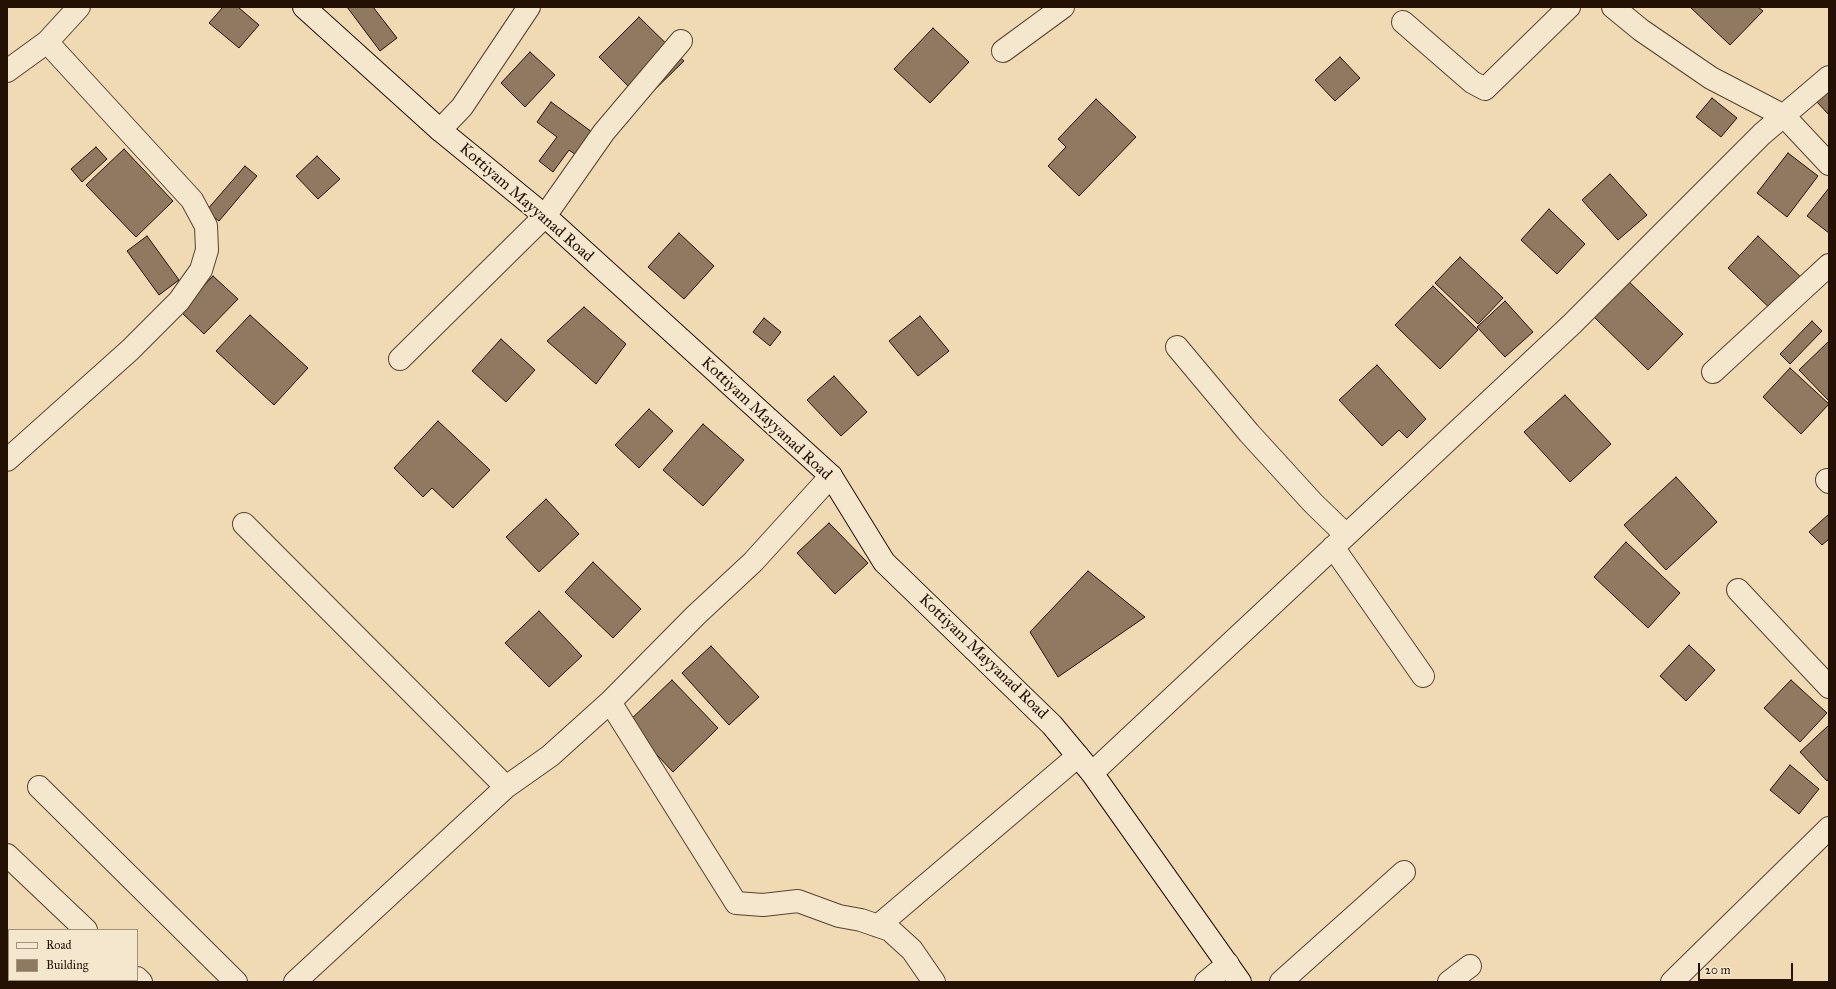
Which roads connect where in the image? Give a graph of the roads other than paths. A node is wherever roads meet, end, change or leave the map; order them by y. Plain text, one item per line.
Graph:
1 (79, 7) edge
2 (304, 7) edge
3 (529, 7) edge
4 (1063, 7) edge
5 (1569, 7) edge
6 (1614, 7) edge
7 (1403, 22) dead end
8 (681, 41) dead end
9 (47, 42) junction
10 (1003, 51) dead end
11 (7, 72) edge
12 (1829, 78) edge
13 (1784, 116) junction
14 (440, 130) junction
15 (1829, 164) edge
16 (545, 216) junction
17 (1829, 265) edge
18 (1177, 346) dead end
19 (400, 359) dead end
20 (1713, 372) dead end
21 (7, 460) edge
22 (830, 476) junction
23 (244, 524) dead end
24 (1340, 541) junction
25 (1738, 590) dead end
26 (1423, 676) dead end
27 (1829, 687) edge
28 (610, 702) junction
29 (1078, 756) junction
30 (1092, 772) junction
31 (39, 787) dead end
32 (506, 787) junction
33 (1829, 828) edge
34 (7, 855) edge
35 (1404, 872) dead end
36 (878, 926) junction
37 (85, 929) edge
38 (1228, 964) junction
39 (1470, 966) dead end
40 (236, 982) edge
41 (295, 982) edge
42 (934, 982) edge
43 (1206, 982) edge
44 (1240, 982) edge
45 (1281, 982) edge
46 (1449, 982) edge
47 (1672, 982) edge

1 - 9 street
2 - 14 street, Kottiyam Mayyanad Road
3 - 14 street
4 - 10 street
5 - 7 street
6 - 13 street
8 - 16 street
9 - 11 street
9 - 21 street
12 - 13 street
13 - 15 street
13 - 24 street
14 - 16 street, Kottiyam Mayyanad Road
16 - 19 street
16 - 22 street, Kottiyam Mayyanad Road
17 - 20 street
18 - 24 street
22 - 28 street
22 - 29 street, Kottiyam Mayyanad Road
23 - 32 street
24 - 26 street
24 - 30 street
25 - 27 street
28 - 32 street
28 - 36 street
29 - 30 street, Kottiyam Mayyanad Road
29 - 36 street
30 - 38 street, Kottiyam Mayyanad Road
31 - 40 street
32 - 41 street
33 - 47 street
34 - 37 street
35 - 45 street
36 - 42 street
38 - 43 street
38 - 44 street, Kottiyam Mayyanad Road
39 - 46 street

